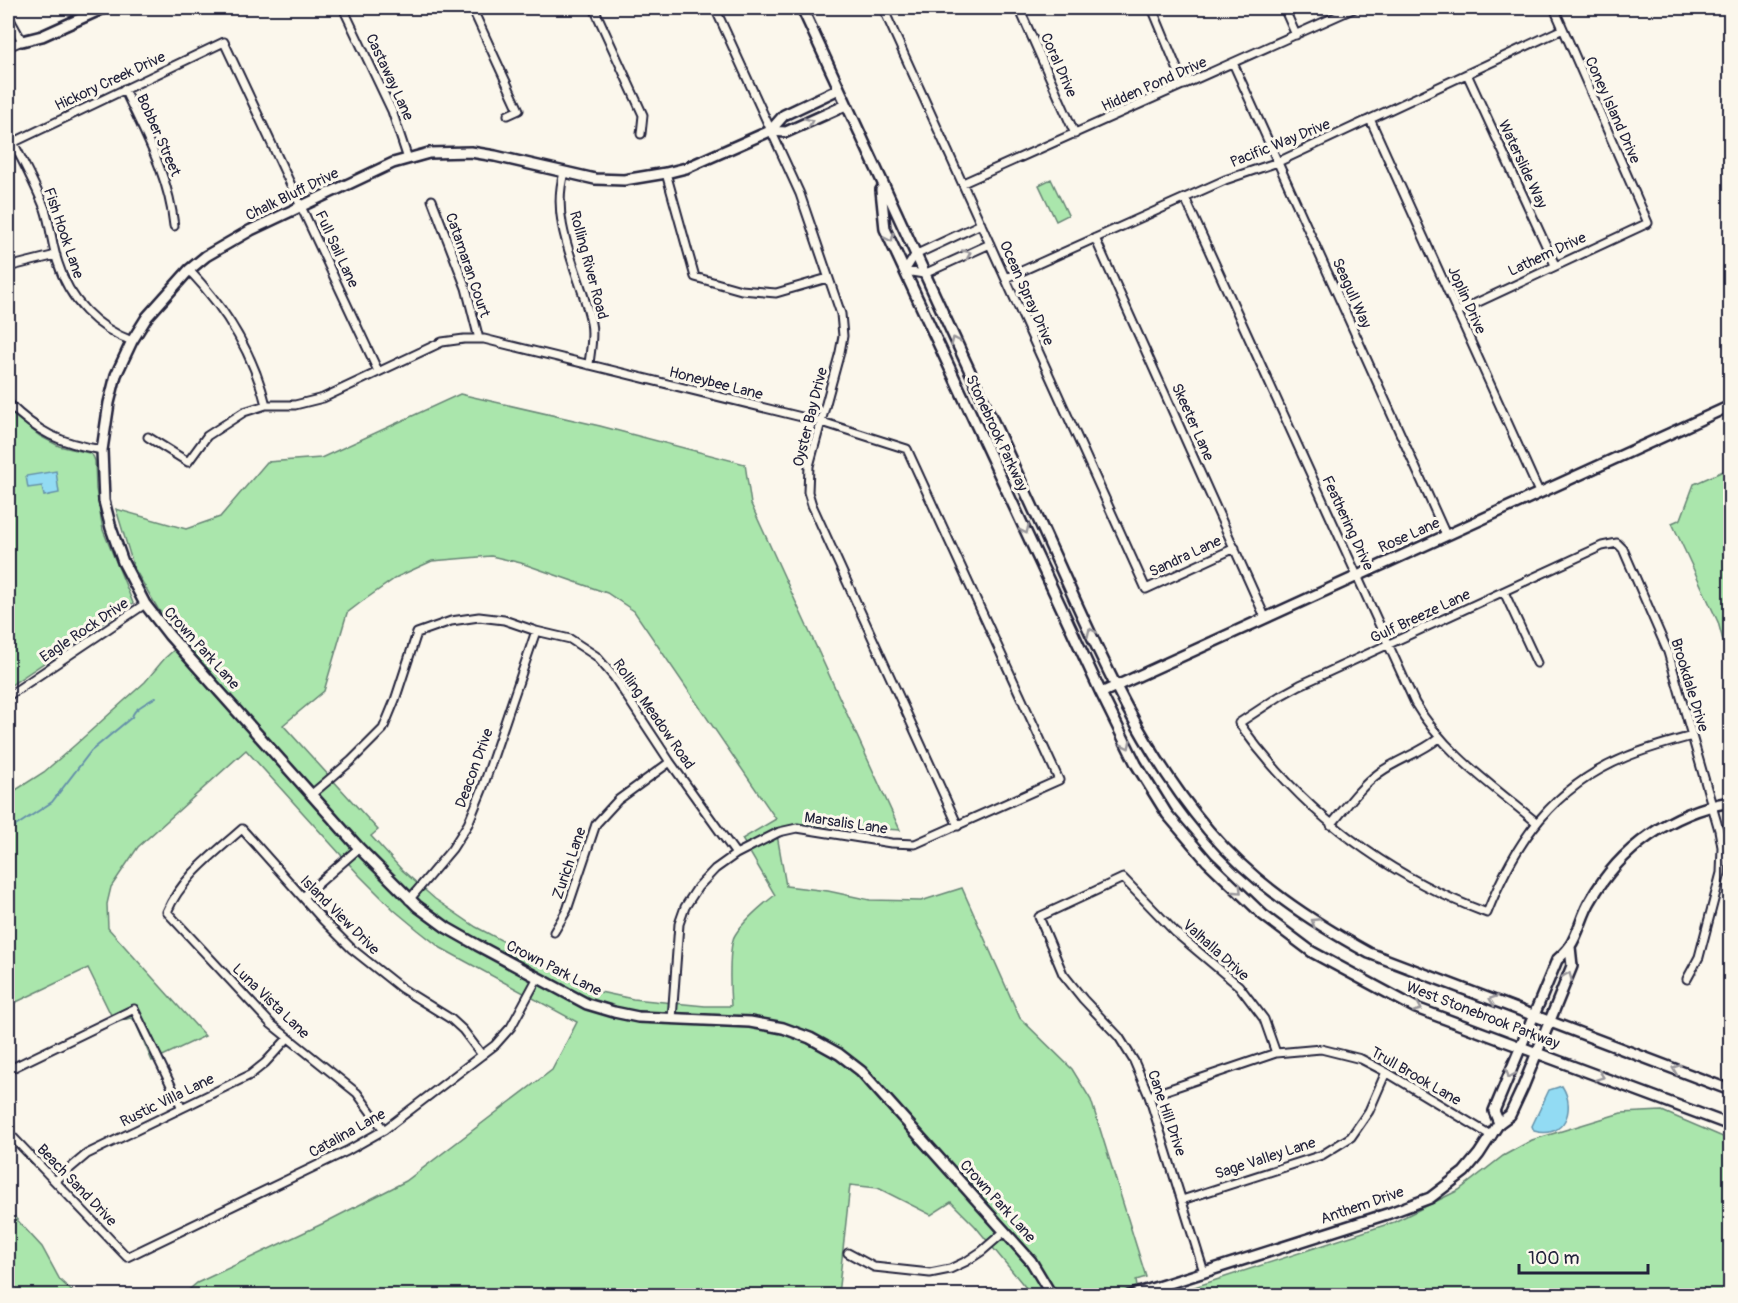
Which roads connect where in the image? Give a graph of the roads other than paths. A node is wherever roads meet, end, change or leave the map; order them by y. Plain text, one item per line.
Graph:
1 (104, 8) edge
2 (343, 8) edge
3 (472, 8) edge
4 (594, 8) edge
5 (715, 8) edge
6 (802, 8) edge
7 (883, 8) edge
8 (1019, 8) edge
9 (1152, 8) edge
10 (1284, 8) edge
11 (1355, 8) edge
12 (1554, 8) edge
13 (8, 16) edge
14 (1563, 29) junction
15 (1296, 35) junction
16 (22, 41) junction
17 (224, 42) joint
18 (8, 47) edge
19 (1233, 63) junction
20 (1467, 74) junction
21 (1184, 85) junction
22 (839, 89) junction
23 (124, 90) junction
24 (846, 105) junction
25 (508, 115) dead end
26 (1370, 120) junction
27 (770, 131) junction
28 (641, 134) dead end
29 (1076, 134) junction
30 (10, 143) edge
31 (408, 159) junction
32 (1278, 162) junction
33 (564, 173) junction
34 (666, 173) junction
35 (880, 181) junction
36 (963, 183) junction
37 (1185, 198) junction
38 (432, 200) dead end
39 (302, 206) junction
40 (1648, 223) joint
41 (981, 224) junction
42 (174, 226) dead end
43 (1095, 238) junction
44 (990, 244) junction
45 (56, 255) junction
46 (915, 255) junction
47 (1555, 265) junction
48 (8, 267) edge
49 (189, 270) junction
50 (905, 271) junction
51 (924, 274) junction
52 (828, 278) junction
53 (1006, 278) junction
54 (1457, 312) junction
55 (479, 339) junction
56 (132, 341) junction
57 (589, 365) junction
58 (378, 370) junction
59 (8, 404) edge
60 (266, 405) junction
61 (1731, 405) edge
62 (822, 422) junction
63 (148, 437) dead end
64 (102, 450) junction
65 (1539, 492) junction
66 (1446, 535) junction
67 (1617, 543) joint
68 (1235, 548) junction
69 (1357, 575) junction
70 (1146, 589) joint
71 (1504, 592) junction
72 (145, 604) junction
73 (1265, 617) junction
74 (536, 631) junction
75 (1388, 645) junction
76 (1537, 663) dead end
77 (1116, 685) junction
78 (1101, 693) junction
79 (8, 696) edge
80 (1692, 736) junction
81 (1439, 738) junction
82 (670, 762) junction
83 (1059, 780) joint
84 (312, 794) junction
85 (1731, 802) edge
86 (1712, 806) junction
87 (1536, 822) junction
88 (1331, 825) junction
89 (958, 826) junction
90 (359, 848) junction
91 (736, 854) junction
92 (1123, 878) joint
93 (303, 897) junction
94 (409, 900) junction
95 (167, 912) joint
96 (554, 932) dead end
97 (1570, 947) junction
98 (537, 979) junction
99 (1687, 979) dead end
100 (1534, 1016) junction
101 (672, 1019) junction
102 (1549, 1021) junction
103 (287, 1039) junction
104 (1521, 1047) junction
105 (1536, 1052) junction
106 (1276, 1053) junction
107 (482, 1055) junction
108 (8, 1070) edge
109 (1386, 1072) junction
110 (1731, 1090) edge
111 (1149, 1096) junction
112 (182, 1108) junction
113 (1499, 1123) junction
114 (1731, 1125) edge
115 (384, 1130) junction
116 (8, 1132) edge
117 (1492, 1136) junction
118 (55, 1181) junction
119 (1182, 1200) junction
120 (1005, 1230) junction
121 (848, 1253) dead end
122 (127, 1257) joint
123 (1204, 1272) junction
124 (1052, 1296) edge
125 (1129, 1296) edge

1 - 16 street
2 - 31 street, Castaway Lane
3 - 25 street
4 - 28 street
5 - 27 street, Oyster Bay Drive
6 - 22 street, Stonebrook Parkway
7 - 36 street, Ocean Spray Drive
8 - 29 street, Coral Drive
9 - 21 street
10 - 15 street
11 - 15 street, Hidden Pond Drive
12 - 14 street, Coney Island Drive
13 - 16 street
14 - 20 street, Pacific Way Drive
14 - 40 street, Coney Island Drive
15 - 19 street, Hidden Pond Drive
16 - 18 street
17 - 23 street, Hickory Creek Drive
17 - 39 street, Full Sail Lane
19 - 21 street, Hidden Pond Drive
19 - 32 street, Seagull Way
20 - 26 street, Pacific Way Drive
20 - 47 street, Waterslide Way
21 - 29 street, Hidden Pond Drive
22 - 24 street, Stonebrook Parkway
22 - 27 street, Chalk Bluff Drive
23 - 30 street, Hickory Creek Drive
23 - 42 street, Bobber Street
27 -> 24 street, Chalk Bluff Drive
24 - 35 street, Stonebrook Parkway
26 - 32 street, Pacific Way Drive
26 - 54 street, Joplin Drive
27 - 34 street, Chalk Bluff Drive
27 - 52 street, Oyster Bay Drive
29 - 36 street, Hidden Pond Drive
30 - 45 street, Fish Hook Lane
31 - 33 street, Chalk Bluff Drive
31 - 39 street, Chalk Bluff Drive
32 - 37 street, Pacific Way Drive
32 - 66 street, Seagull Way
33 - 34 street, Chalk Bluff Drive
33 - 57 street, Rolling River Road
34 - 52 street
35 - 46 street, Stonebrook Parkway
35 -> 50 street, Stonebrook Parkway
36 - 41 street, Ocean Spray Drive
37 - 43 street, Pacific Way Drive
37 - 69 street, Feathering Drive
38 - 55 street, Catamaran Court
39 - 49 street, Chalk Bluff Drive
39 - 58 street, Full Sail Lane
40 - 47 street, Lathem Drive
41 - 44 street, Ocean Spray Drive
41 - 46 street
43 - 53 street, Pacific Way Drive
43 - 68 street, Skeeter Lane
51 -> 44 street
44 - 53 street, Ocean Spray Drive
45 - 48 street
45 - 56 street, Fish Hook Lane
46 - 50 street
46 - 51 street, Stonebrook Parkway
47 - 54 street, Lathem Drive
49 - 56 street, Chalk Bluff Drive
49 - 60 street
50 - 51 street
50 -> 78 street, Stonebrook Parkway
77 -> 51 street, Stonebrook Parkway
52 - 62 street, Oyster Bay Drive
53 - 70 street, Ocean Spray Drive
54 - 65 street, Joplin Drive
55 - 57 street, Honeybee Lane
55 - 58 street, Honeybee Lane
56 - 64 street, Chalk Bluff Drive
57 - 62 street, Honeybee Lane
58 - 60 street, Honeybee Lane
59 - 64 street
60 - 63 street, Honeybee Lane
61 - 65 street, Rose Lane
62 - 83 street, Honeybee Lane
62 - 89 street, Oyster Bay Drive
64 - 72 street, Chalk Bluff Drive
65 - 66 street, Rose Lane
66 - 69 street, Rose Lane
67 - 71 street, Gulf Breeze Lane
67 - 80 street, Brookdale Drive
68 - 70 street, Sandra Lane
68 - 73 street, Skeeter Lane
69 - 73 street, Rose Lane
69 - 75 street, Feathering Drive
71 - 75 street, Gulf Breeze Lane
71 - 76 street
72 - 79 street, Eagle Rock Drive
72 - 84 street, Crown Park Lane
73 - 77 street, Rose Lane
74 - 82 street, Rolling Meadow Road
74 - 84 street, Rolling Meadow Road
74 - 94 street, Deacon Drive
75 - 81 street, Feathering Drive
75 - 88 street, Gulf Breeze Lane
77 - 78 street, Rose Lane
100 -> 77 street, West Stonebrook Parkway
78 -> 104 street, West Stonebrook Parkway
80 - 86 street, Brookdale Drive
80 - 87 street
81 - 87 street, Feathering Drive
81 - 88 street
82 - 91 street, Rolling Meadow Road
82 - 96 street, Zurich Lane
83 - 89 street, Marsalis Lane
84 - 90 street, Crown Park Lane
85 - 86 street, Anthem Drive
86 - 97 street, Anthem Drive
86 - 99 street, Brookdale Drive
87 - 88 street
89 - 91 street, Marsalis Lane
90 - 93 street
90 - 94 street, Crown Park Lane
91 - 101 street, Marsalis Lane
92 - 106 street, Valhalla Drive
92 - 111 street, Cane Hill Drive
93 - 95 street, Island View Drive
93 - 107 street, Island View Drive
94 - 98 street, Crown Park Lane
95 - 103 street, Luna Vista Lane
97 - 100 street, Anthem Drive
102 -> 97 street, Anthem Drive
98 - 101 street, Crown Park Lane
98 - 107 street, Catalina Lane
100 - 102 street, West Stonebrook Parkway
100 - 104 street, Anthem Drive
101 - 120 street, Crown Park Lane
102 - 105 street, Anthem Drive
110 -> 102 street, West Stonebrook Parkway
103 - 112 street, Rustic Villa Lane
103 - 115 street, Luna Vista Lane
104 - 105 street, West Stonebrook Parkway
104 -> 113 street, Anthem Drive
105 - 113 street, Anthem Drive
105 -> 114 street, West Stonebrook Parkway
106 - 109 street, Trull Brook Lane
106 - 111 street, Trull Brook Lane
107 - 115 street, Catalina Lane
108 - 112 street
109 - 117 street, Trull Brook Lane
109 - 119 street, Sage Valley Lane
111 - 119 street, Cane Hill Drive
112 - 118 street, Rustic Villa Lane
113 - 117 street, Anthem Drive
115 - 122 street, Catalina Lane
116 - 118 street, Beach Sand Drive
117 - 123 street, Anthem Drive
118 - 122 street, Beach Sand Drive
119 - 123 street, Cane Hill Drive
120 - 121 street
120 - 124 street, Crown Park Lane
123 - 125 street, Anthem Drive

